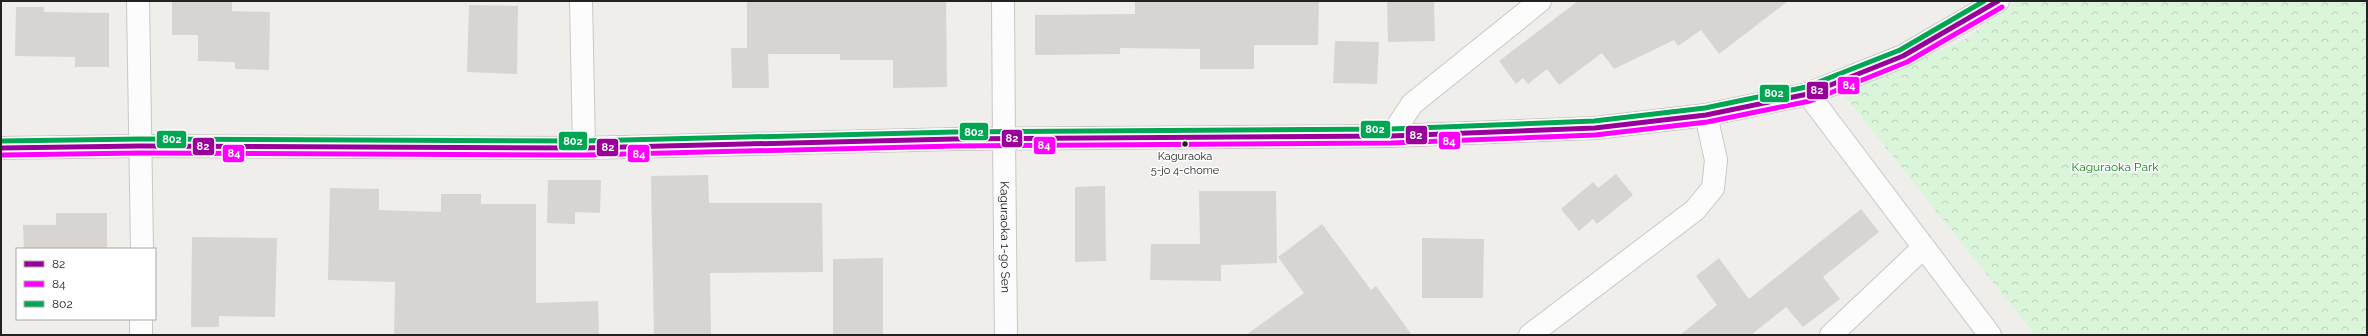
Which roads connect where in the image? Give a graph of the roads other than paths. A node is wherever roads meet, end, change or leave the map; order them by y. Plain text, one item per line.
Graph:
1 (138, 1) edge
2 (581, 1) edge
3 (1003, 1) edge
4 (1540, 1) edge
5 (1998, 1) edge
6 (1808, 94) junction
7 (1706, 116) junction
8 (1391, 136) junction
9 (1004, 139) junction
10 (140, 146) junction
11 (1, 148) edge
12 (584, 148) junction
13 (142, 248) edge
14 (1923, 248) junction
15 (141, 320) edge
16 (141, 335) edge
17 (1006, 335) edge
18 (1530, 335) edge
19 (1831, 335) edge
20 (1990, 335) edge

1 - 10 street
2 - 12 street
3 - 9 street, Kaguraoka 1-go Sen
4 - 8 street
5 - 6 street
6 - 7 street
6 - 14 street
7 - 8 street
7 - 18 street
8 - 9 street
9 - 12 street
9 - 17 street, Kaguraoka 1-go Sen
10 - 11 street
10 - 12 street
10 - 13 street
14 - 19 street
14 - 20 street
15 - 16 street

